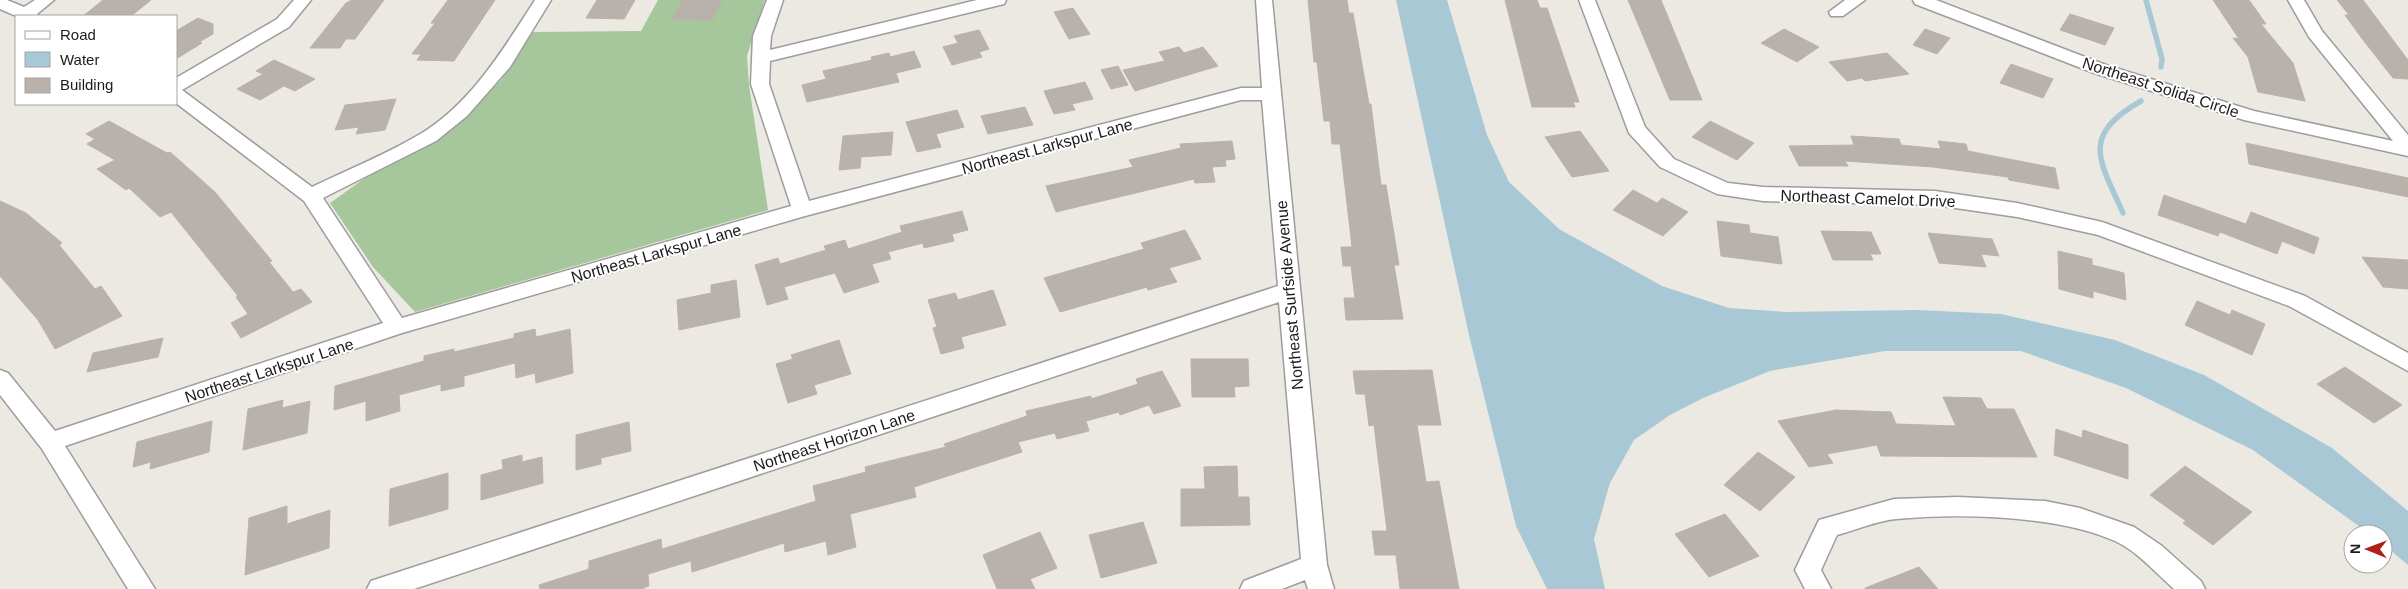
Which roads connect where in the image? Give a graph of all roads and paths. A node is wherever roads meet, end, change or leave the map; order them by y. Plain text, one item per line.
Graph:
1 (46, 0) edge
2 (303, 0) edge
3 (543, 0) edge
4 (775, 0) edge
5 (998, 0) edge
6 (1264, 0) edge
7 (1587, 0) edge
8 (1857, 0) edge
9 (1921, 0) edge
10 (2296, 0) edge
11 (0, 2) edge
12 (1837, 12) dead end
13 (28, 15) edge
14 (760, 58) junction
15 (178, 85) edge
16 (1271, 94) junction
17 (178, 96) edge
18 (2408, 148) edge
19 (311, 196) junction
20 (802, 210) junction
21 (1288, 291) junction
22 (397, 327) junction
23 (2408, 363) edge
24 (0, 378) edge
25 (50, 442) junction
26 (1314, 565) junction
27 (1813, 579) edge
28 (142, 589) edge
29 (380, 589) edge
30 (1253, 589) edge
31 (1321, 589) edge
32 (2192, 589) edge

1 - 13 street
2 - 15 street
3 - 19 street
4 - 14 street
5 - 14 street
6 - 16 street, Northeast Surfside Avenue
7 - 23 street, Northeast Camelot Drive
8 - 12 street
9 - 18 street, Northeast Solida Circle
10 - 18 street
11 - 13 street
14 - 20 street
16 - 20 street, Northeast Larkspur Lane
16 - 21 street, Northeast Surfside Avenue
17 - 19 street
19 - 22 street
20 - 22 street, Northeast Larkspur Lane
21 - 26 street, Northeast Surfside Avenue
21 - 29 street, Northeast Horizon Lane
22 - 25 street, Northeast Larkspur Lane
24 - 25 street
25 - 28 street
26 - 30 street
26 - 31 street, Northeast Surfside Avenue
27 - 32 street

